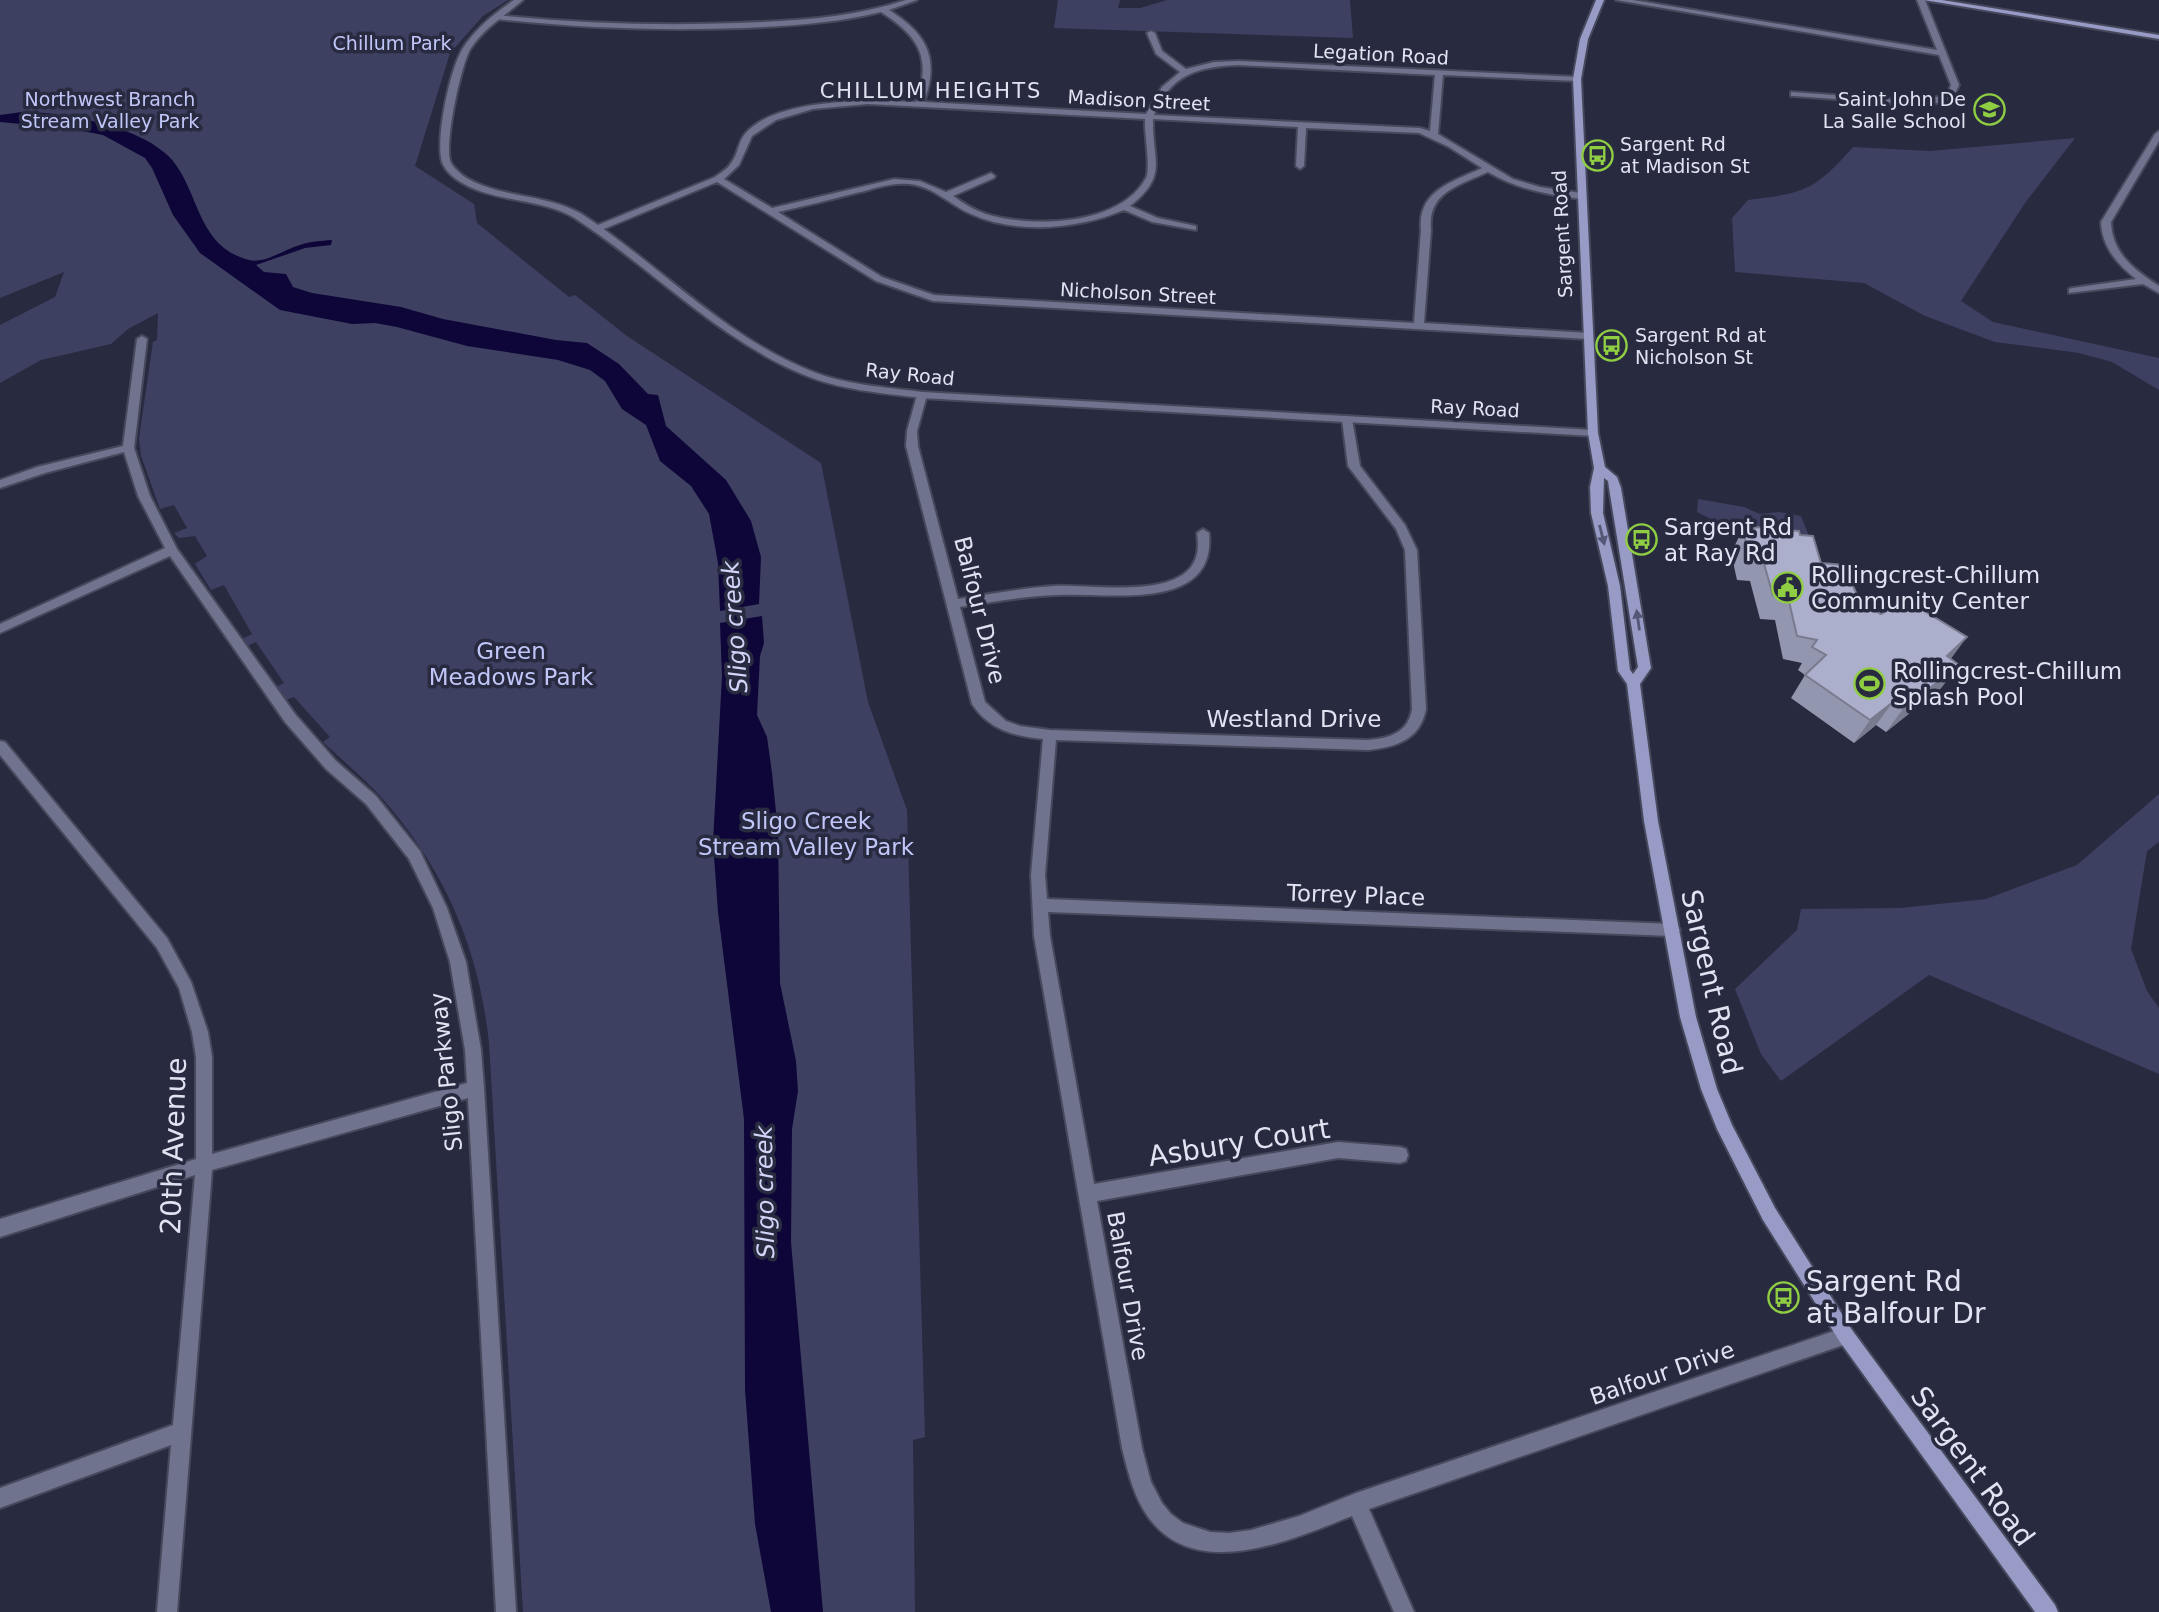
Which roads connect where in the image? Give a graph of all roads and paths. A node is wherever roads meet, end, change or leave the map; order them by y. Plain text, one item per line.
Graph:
1 (519, 0) edge
2 (889, 0) edge
3 (913, 0) edge
4 (1600, 0) edge
5 (1620, 0) edge
6 (1921, 0) edge
7 (1928, 0) edge
8 (505, 9) junction
9 (884, 10) junction
10 (496, 17) junction
11 (1151, 33) dead end
12 (2159, 37) edge
13 (1941, 53) junction
14 (1185, 72) junction
15 (1439, 73) junction
16 (1577, 79) junction
17 (1794, 94) dead end
18 (919, 105) junction
19 (1149, 117) junction
20 (1302, 124) junction
21 (1434, 134) junction
22 (2158, 138) edge
23 (1300, 166) dead end
24 (1489, 169) junction
25 (991, 176) dead end
26 (718, 179) junction
27 (945, 196) junction
28 (1581, 196) junction
29 (1125, 206) junction
30 (772, 211) junction
31 (1193, 228) dead end
32 (596, 229) junction
33 (2144, 281) junction
34 (2159, 290) edge
35 (2072, 291) dead end
36 (1419, 326) junction
37 (1588, 336) junction
38 (142, 339) dead end
39 (922, 395) junction
40 (1347, 419) junction
41 (1593, 433) junction
42 (128, 448) junction
43 (1600, 468) junction
44 (0, 484) edge
45 (1203, 533) dead end
46 (172, 550) junction
47 (954, 604) junction
48 (0, 629) edge
49 (1633, 683) junction
50 (1050, 735) junction
51 (0, 746) edge
52 (1039, 905) junction
53 (1672, 930) junction
54 (476, 1088) junction
55 (1400, 1155) dead end
56 (204, 1164) junction
57 (1087, 1194) junction
58 (4, 1220) edge
59 (1846, 1336) junction
60 (180, 1432) junction
61 (0, 1498) edge
62 (1356, 1503) junction
63 (167, 1612) edge
64 (506, 1612) edge
65 (1404, 1612) edge
66 (2048, 1612) edge

1 - 8 street
2 - 8 street
3 - 9 street
4 - 16 main road, Sargent Road
5 - 13 street
6 - 13 street
7 - 12 main road
8 - 10 street
9 - 10 street
9 - 18 street
10 - 32 street, Ray Road
11 - 14 street
13 - 17 street
14 - 15 street, Legation Road
14 - 19 street
15 - 16 street, Legation Road
15 - 21 street
16 - 28 main road, Sargent Road
18 - 19 street, Madison Street
18 - 26 street, Madison Street
19 - 20 street, Madison Street
19 - 29 street
20 - 21 street, Madison Street
20 - 23 street
21 - 24 street, Madison Street
22 - 33 street
24 - 28 street, Madison Street
24 - 36 street
25 - 27 street
26 - 30 street, Nicholson Street
26 - 32 street, Madison Street
27 - 29 street
27 - 30 street
28 - 37 main road, Sargent Road
29 - 31 street
30 - 36 street, Nicholson Street
32 - 39 street, Ray Road
33 - 34 street
33 - 35 street
36 - 37 street, Nicholson Street
37 - 41 main road, Sargent Road
38 - 42 street, Sligo Parkway
39 - 40 street, Ray Road
39 - 47 street, Balfour Drive
40 - 41 street, Ray Road
40 - 50 street, Westland Drive
41 - 43 main road, Sargent Road
42 - 44 street
42 - 46 street, Sligo Parkway
43 -> 49 main road, Sargent Road
49 -> 43 main road, Sargent Road
45 - 47 street
46 - 48 street
46 - 54 street, Sligo Parkway
47 - 50 street, Balfour Drive
49 - 53 main road, Sargent Road
50 - 52 street, Balfour Drive
51 - 56 street, 20th Avenue
52 - 53 street, Torrey Place
52 - 57 street, Balfour Drive
53 - 59 main road, Sargent Road
54 - 56 street
54 - 64 street, Sligo Parkway
55 - 57 street, Asbury Court
56 - 58 street
56 - 60 street, 20th Avenue
57 - 62 street, Balfour Drive
59 - 62 street, Balfour Drive
59 - 66 main road, Sargent Road
60 - 61 street
60 - 63 street, 20th Avenue
62 - 65 street

